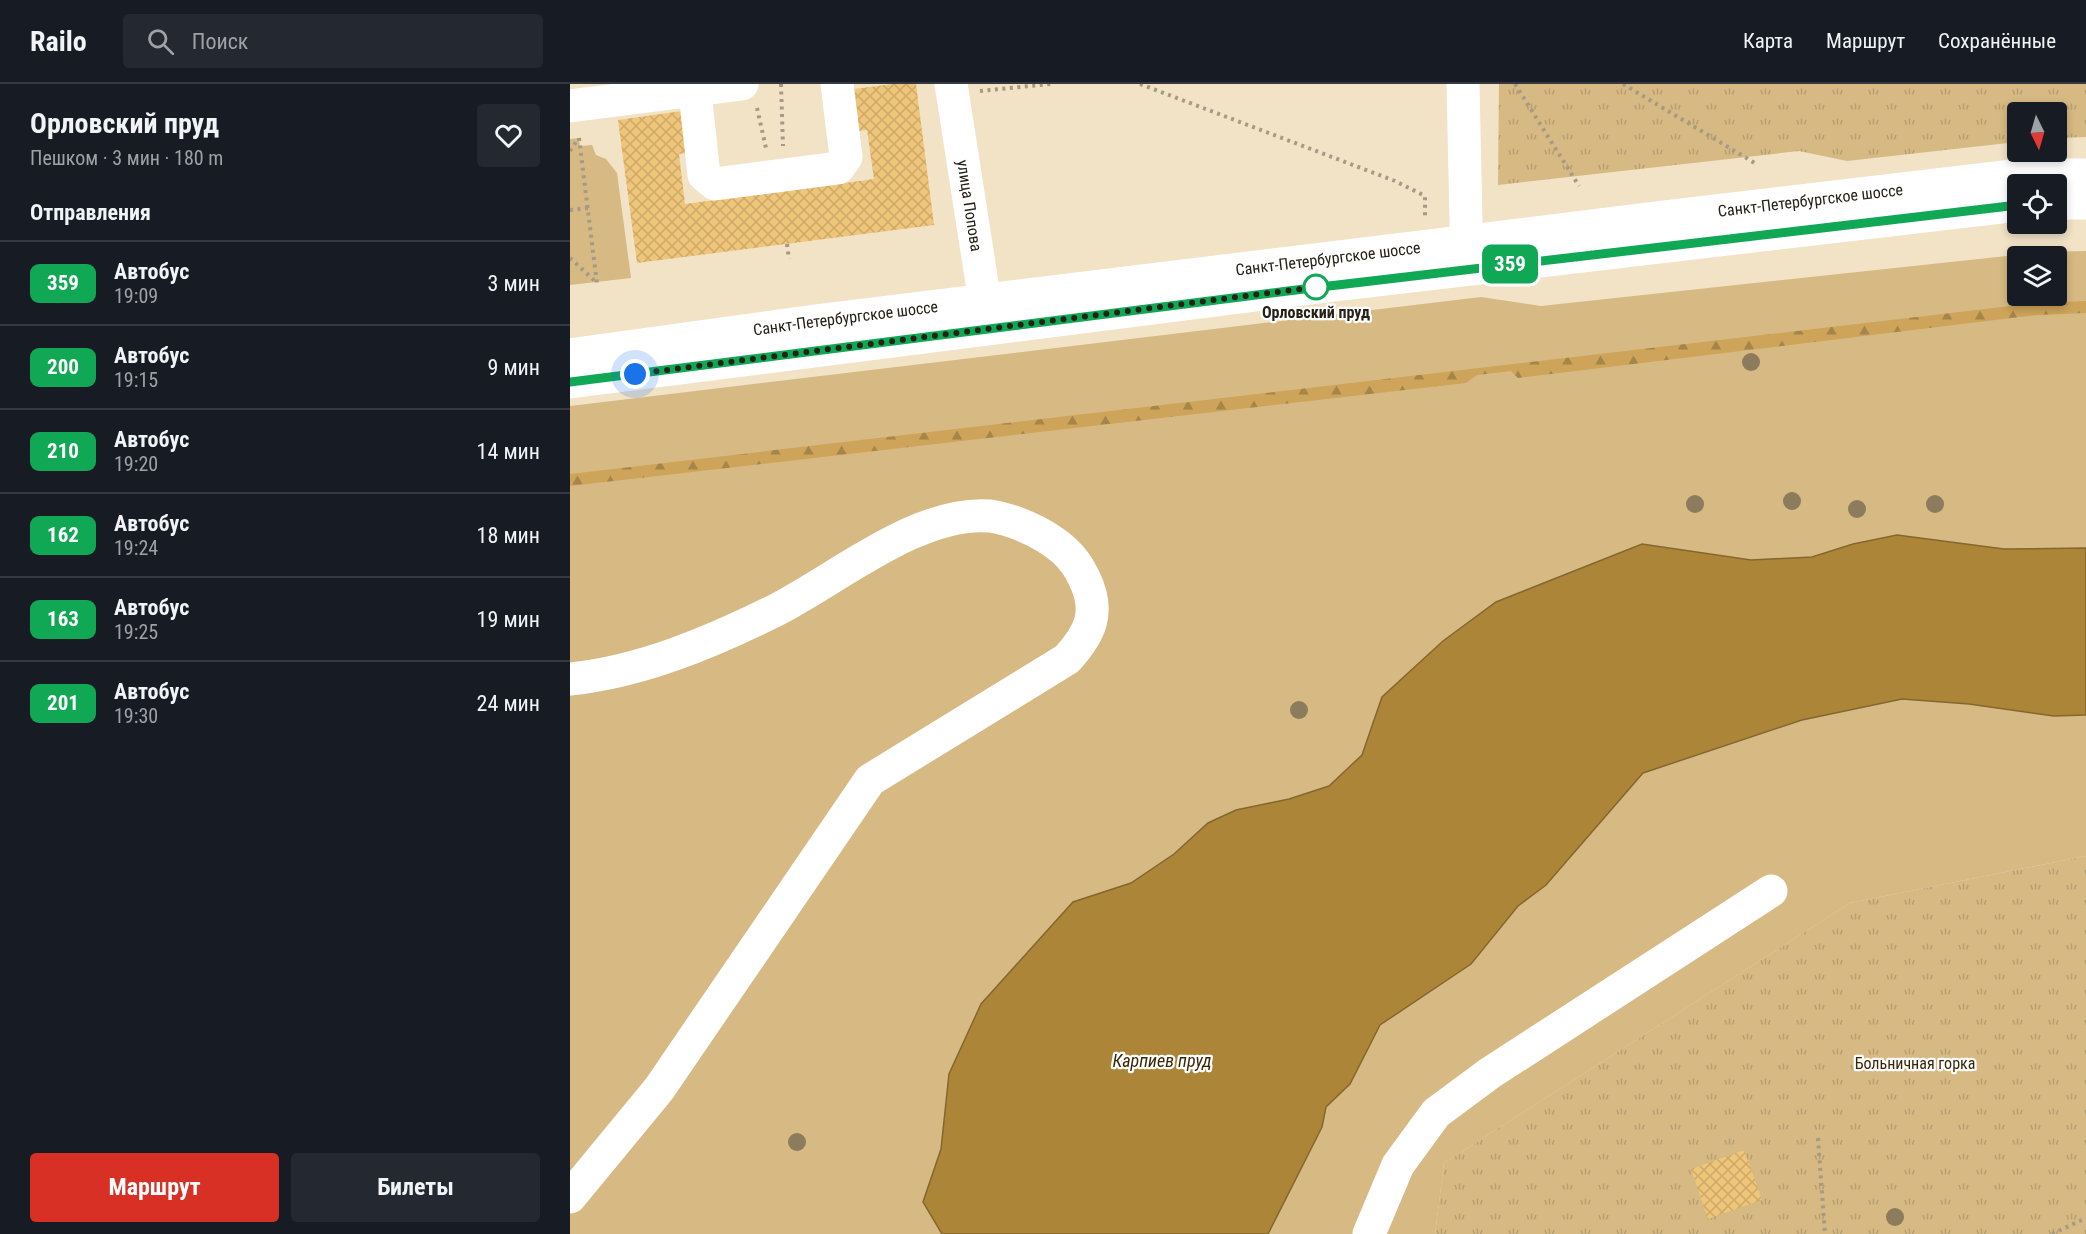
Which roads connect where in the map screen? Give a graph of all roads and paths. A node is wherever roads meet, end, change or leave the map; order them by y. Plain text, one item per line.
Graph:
1 (781, 84) edge
2 (837, 84) edge
3 (1051, 84) edge
4 (1140, 84) edge
5 (1463, 84) edge
6 (1515, 84) edge
7 (1623, 84) edge
8 (694, 87) edge
9 (952, 89) edge
10 (614, 92) edge
11 (749, 94) edge
12 (570, 106) edge
13 (579, 138) junction
14 (570, 139) edge
15 (570, 151) edge
16 (1758, 165) dead end
17 (2086, 175) edge
18 (778, 176) junction
19 (1579, 186) dead end
20 (2067, 203) edge
21 (2086, 203) edge
22 (2007, 206) edge
23 (588, 208) junction
24 (570, 210) edge
25 (1425, 225) dead end
26 (787, 244) dead end
27 (1466, 256) junction
28 (570, 258) edge
29 (789, 259) dead end
30 (987, 315) junction
31 (570, 355) edge
32 (570, 382) edge
33 (570, 679) edge
34 (1771, 891) dead end
35 (1818, 1138) dead end
36 (570, 1197) edge
37 (2086, 1218) edge
38 (1369, 1234) edge
39 (1824, 1234) edge
40 (2052, 1234) edge

1 - 18 path
2 - 18 main road
3 - 9 path
4 - 25 path
5 - 27 main road
6 - 19 path
7 - 16 path
8 - 10 main road
8 - 11 main road
8 - 18 main road
9 - 30 main road, улица Попова
10 - 12 main road
11 - 18 path
13 - 14 path
13 - 15 path
13 - 23 path
17 - 27 main road, Санкт-Петербургское шоссе
20 - 21 main road
22 - 27 main road, Санкт-Петербургское шоссе
23 - 24 path
23 - 28 path
26 - 29 path
27 - 30 main road, Санкт-Петербургское шоссе
30 - 31 main road, Санкт-Петербургское шоссе
30 - 32 main road, Санкт-Петербургское шоссе
33 - 36 main road
34 - 38 main road
35 - 39 path
37 - 40 path

